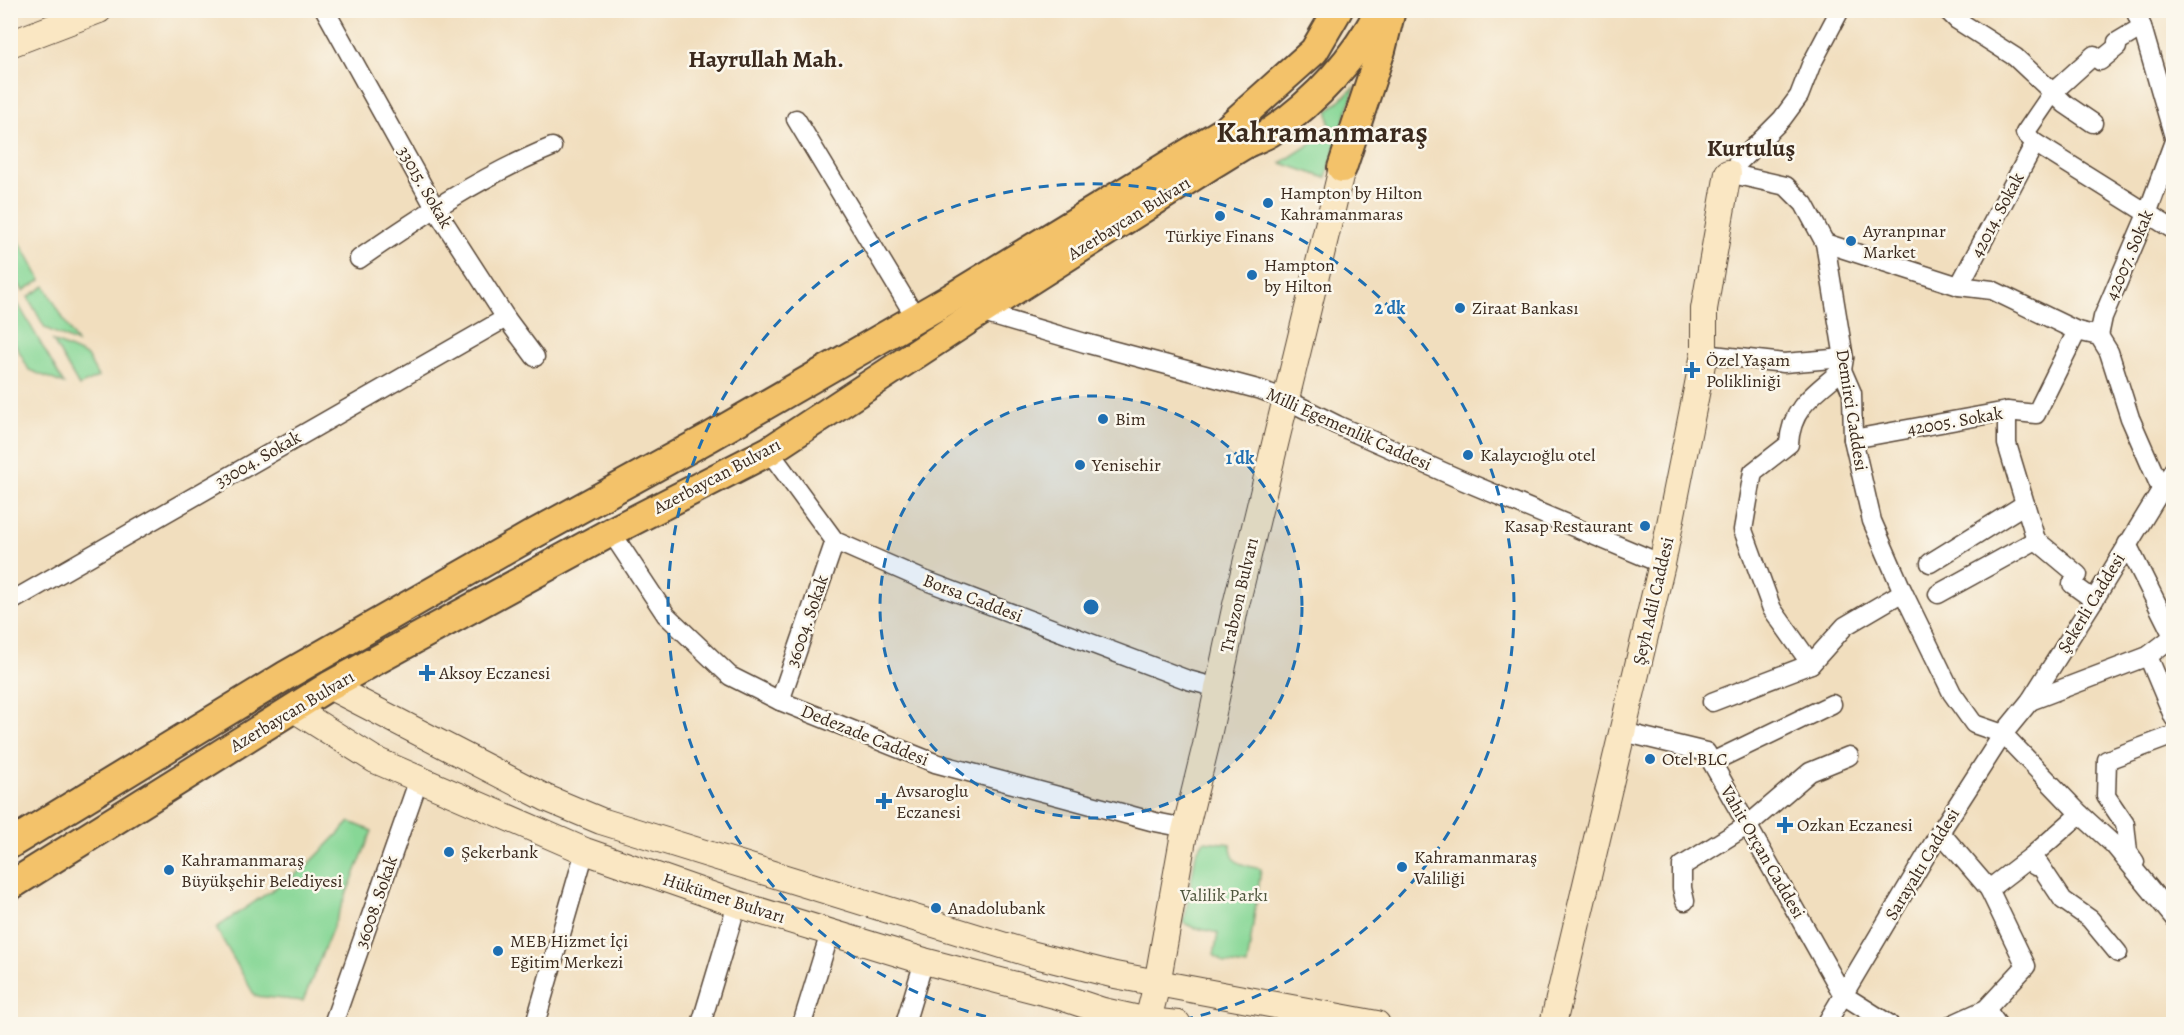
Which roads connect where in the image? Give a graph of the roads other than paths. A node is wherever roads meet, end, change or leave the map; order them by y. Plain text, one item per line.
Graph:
1 (99, 10) edge
2 (325, 10) edge
3 (1338, 10) edge
4 (1380, 10) edge
5 (1391, 10) edge
6 (1840, 10) edge
7 (1947, 10) edge
8 (2139, 19) edge
9 (10, 44) edge
10 (2053, 92) junction
11 (796, 119) dead end
12 (2093, 123) dead end
13 (2174, 136) edge
14 (2030, 138) junction
15 (2174, 141) edge
16 (552, 147) dead end
17 (1342, 168) joint
18 (1728, 173) junction
19 (435, 208) junction
20 (2147, 214) junction
21 (2174, 230) edge
22 (1825, 243) junction
23 (359, 259) dead end
24 (1024, 285) junction
25 (1959, 286) junction
26 (980, 312) junction
27 (506, 318) junction
28 (916, 318) junction
29 (1026, 325) junction
30 (2077, 331) junction
31 (2099, 336) junction
32 (1704, 354) junction
33 (535, 357) dead end
34 (1843, 364) junction
35 (1285, 399) junction
36 (2007, 411) junction
37 (1853, 439) junction
38 (769, 451) junction
39 (2174, 469) edge
40 (2161, 489) junction
41 (2025, 504) junction
42 (611, 532) junction
43 (2036, 540) junction
44 (835, 541) junction
45 (2127, 544) junction
46 (1930, 563) dead end
47 (1662, 564) junction
48 (1903, 592) junction
49 (1938, 594) dead end
50 (2094, 600) junction
51 (10, 602) edge
52 (2173, 636) edge
53 (2148, 656) junction
54 (1811, 664) junction
55 (329, 686) junction
56 (1218, 688) junction
57 (780, 701) junction
58 (2030, 701) junction
59 (1712, 702) dead end
60 (1832, 704) dead end
61 (294, 709) junction
62 (2174, 718) edge
63 (1623, 732) junction
64 (2003, 734) junction
65 (2174, 735) edge
66 (1849, 756) dead end
67 (1712, 762) junction
68 (419, 779) junction
69 (2080, 814) junction
70 (1748, 825) junction
71 (1186, 828) junction
72 (1940, 832) junction
73 (10, 843) edge
74 (585, 851) junction
75 (2032, 856) junction
76 (10, 885) edge
77 (1989, 889) junction
78 (1684, 901) dead end
79 (737, 904) junction
80 (2174, 918) edge
81 (830, 933) junction
82 (2118, 953) dead end
83 (924, 961) junction
84 (1115, 975) junction
85 (1157, 984) junction
86 (1844, 996) junction
87 (1986, 1009) junction
88 (1102, 1018) edge
89 (1147, 1023) edge
90 (333, 1024) edge
91 (535, 1024) edge
92 (701, 1024) edge
93 (802, 1024) edge
94 (905, 1024) edge
95 (1178, 1024) edge
96 (1377, 1024) edge
97 (1552, 1024) edge
98 (1826, 1024) edge
99 (1889, 1024) edge
100 (1953, 1024) edge
101 (1997, 1024) edge

1 - 9 main road
2 - 19 street, 33015. Sokak
3 - 28 main road, Azerbaycan Bulvarı
4 - 24 main road, Azerbaycan Bulvarı
5 - 17 main road
6 - 18 street
7 - 10 street
8 - 10 street, 42014. Sokak
8 - 13 street
10 - 12 street
10 - 14 street, 42014. Sokak
11 - 28 street
14 - 20 street
14 - 25 street, 42014. Sokak
15 - 20 street, 42007. Sokak
16 - 19 street
17 - 35 main road, Trabzon Bulvarı
18 - 22 street, Demirci Caddesi
18 - 32 main road, Şeyh Adil Caddesi
19 - 23 street
19 - 27 street, 33015. Sokak
20 - 21 street
20 - 31 street, 42007. Sokak
22 - 25 street
22 - 34 street, Demirci Caddesi
24 - 26 main road, Azerbaycan Bulvarı
24 - 29 street
25 - 30 street
26 - 29 street, Milli Egemenlik Caddesi
26 - 38 main road, Azerbaycan Bulvarı
27 - 33 street, 33015. Sokak
27 - 51 street, 33004. Sokak
28 - 73 main road, Azerbaycan Bulvarı
29 - 35 street, Milli Egemenlik Caddesi
30 - 31 street
30 - 36 street, 42005. Sokak
31 - 40 street
32 - 34 street
32 - 47 main road, Şeyh Adil Caddesi
34 - 37 street, Demirci Caddesi
34 - 54 street
35 - 47 street, Milli Egemenlik Caddesi
35 - 56 main road, Trabzon Bulvarı
36 - 37 street, 42005. Sokak
36 - 41 street
37 - 48 street, Demirci Caddesi
38 - 42 main road, Azerbaycan Bulvarı
38 - 44 street
39 - 40 street, Şekerli Caddesi
40 - 45 street, Şekerli Caddesi
41 - 43 street
41 - 46 street
42 - 55 main road, Azerbaycan Bulvarı
42 - 57 street, Dedezade Caddesi
43 - 49 street
43 - 50 street
44 - 56 street, Borsa Caddesi
44 - 57 street, 36004. Sokak
45 - 50 street, Şekerli Caddesi
45 - 52 street
47 - 63 main road, Şeyh Adil Caddesi
48 - 54 street
48 - 64 street, Demirci Caddesi
50 - 58 street, Şekerli Caddesi
52 - 53 street
53 - 58 street
53 - 62 street
54 - 59 street
55 - 61 main road, Azerbaycan Bulvarı
55 - 84 main road, Hükümet Bulvarı
56 - 71 main road, Trabzon Bulvarı
57 - 71 street, Dedezade Caddesi
58 - 64 street, Şekerli Caddesi
60 - 67 street
61 - 68 main road, Hükümet Bulvarı
61 - 76 main road, Azerbaycan Bulvarı
63 - 67 street, Vahit Orçan Caddesi
63 - 97 main road, Şeyh Adil Caddesi
64 - 69 street
64 - 72 street, Sarayaltı Caddesi
65 - 80 street
66 - 70 street
67 - 70 street, Vahit Orçan Caddesi
68 - 74 main road, Hükümet Bulvarı
68 - 90 street, 36008. Sokak
69 - 75 street
69 - 80 street
70 - 78 street
70 - 86 street, Vahit Orçan Caddesi
71 - 85 main road, Trabzon Bulvarı
72 - 77 street
72 - 86 street, Sarayaltı Caddesi
74 - 79 main road, Hükümet Bulvarı
74 - 91 street
75 - 77 street
75 - 82 street
77 - 87 street
79 - 81 main road, Hükümet Bulvarı
79 - 92 street
81 - 83 main road, Hükümet Bulvarı
81 - 93 street
83 - 88 main road, Hükümet Bulvarı
83 - 94 street
84 - 85 main road, Hükümet Bulvarı
84 - 88 main road
85 - 89 main road, Trabzon Bulvarı
85 - 96 main road, Hükümet Bulvarı
86 - 98 street, Sarayaltı Caddesi
86 - 99 street
87 - 100 street
87 - 101 street
88 - 89 main road, Hükümet Bulvarı
89 - 95 main road, Hükümet Bulvarı

